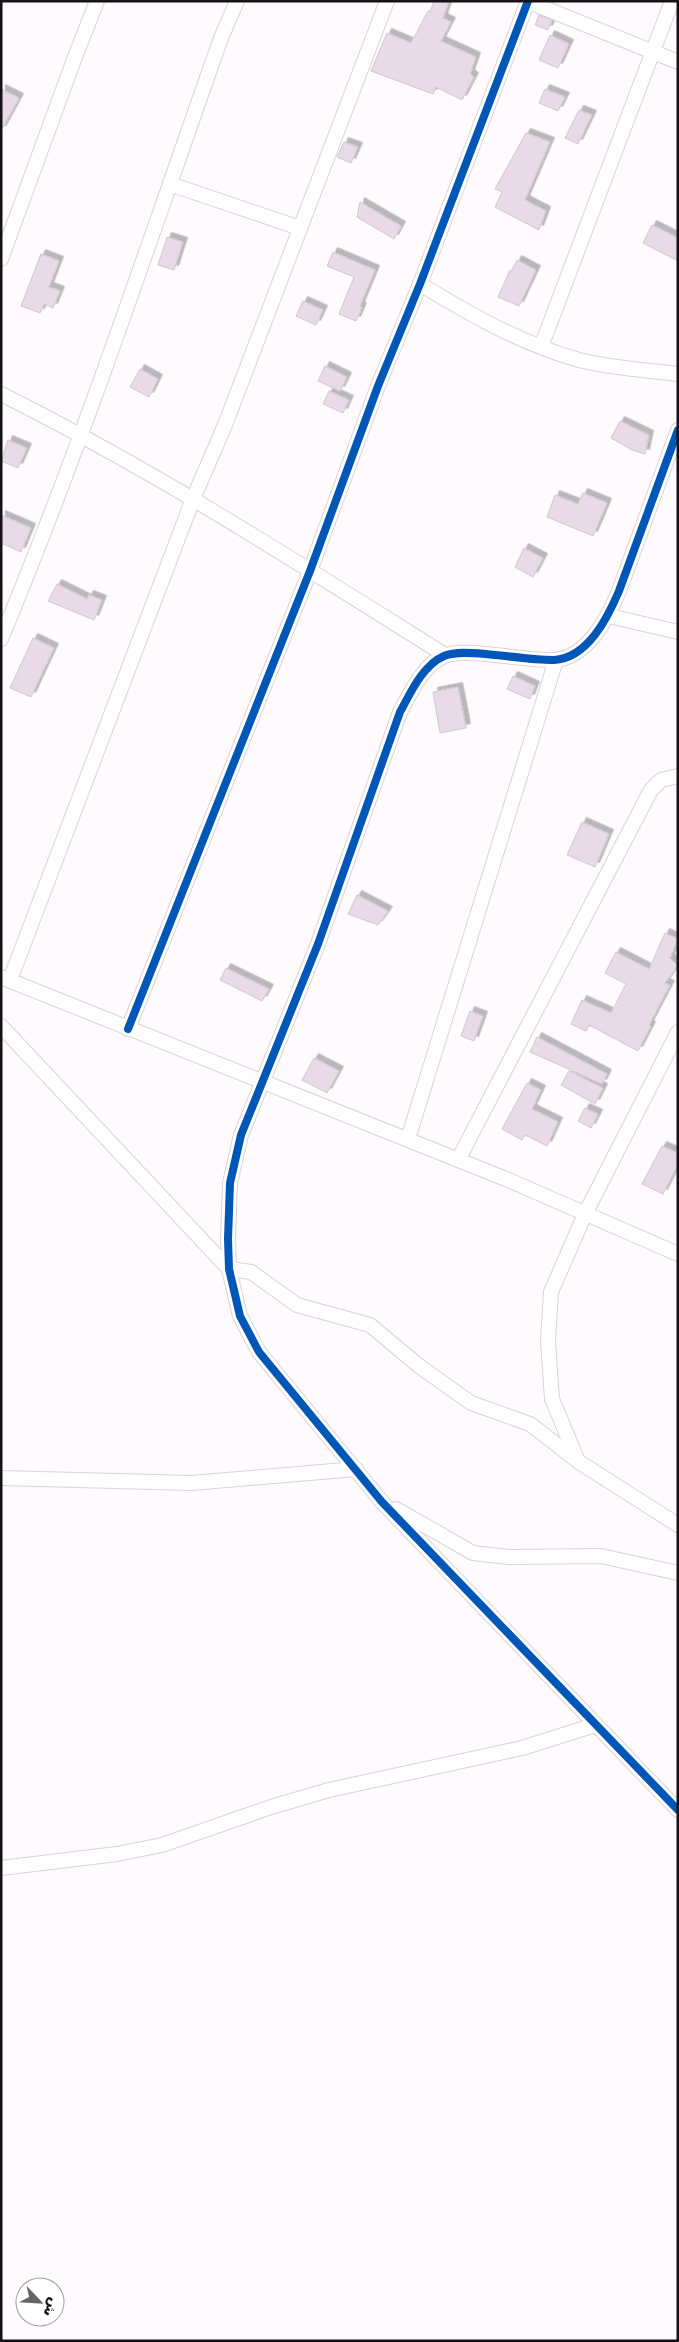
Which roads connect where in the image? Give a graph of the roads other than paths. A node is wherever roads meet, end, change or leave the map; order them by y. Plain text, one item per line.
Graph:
1 (97, 1) edge
2 (237, 1) edge
3 (387, 1) edge
4 (528, 1) edge
5 (672, 1) edge
6 (652, 52) junction
7 (678, 62) edge
8 (170, 184) junction
9 (300, 228) junction
10 (1, 259) edge
11 (420, 284) junction
12 (541, 347) junction
13 (678, 374) edge
14 (1, 394) edge
15 (678, 430) edge
16 (81, 434) junction
17 (193, 500) junction
18 (310, 570) junction
19 (608, 616) junction
20 (678, 632) edge
21 (1, 639) edge
22 (445, 655) junction
23 (556, 660) junction
24 (678, 776) edge
25 (6, 979) edge
26 (1, 1026) edge
27 (128, 1029) junction
28 (678, 1032) edge
29 (263, 1080) junction
30 (408, 1139) junction
31 (458, 1160) junction
32 (585, 1214) junction
33 (678, 1254) edge
34 (229, 1270) junction
35 (579, 1462) junction
36 (356, 1469) junction
37 (1, 1478) edge
38 (382, 1502) junction
39 (678, 1525) edge
40 (678, 1573) edge
41 (595, 1725) junction
42 (678, 1810) edge
43 (1, 1868) edge

1 - 10 street
2 - 8 street
3 - 9 street
4 - 6 street
4 - 11 street
5 - 6 street
6 - 7 street
6 - 12 street
8 - 9 street
8 - 16 street
9 - 17 street
11 - 12 street
11 - 18 street
12 - 13 street
14 - 16 street
15 - 19 street
16 - 17 street
16 - 21 street
17 - 18 street
17 - 25 street
18 - 22 street
18 - 27 street
19 - 20 street
19 - 23 street
22 - 23 street
22 - 29 street
23 - 30 street
24 - 31 street
25 - 27 street
26 - 34 street
27 - 29 street
28 - 32 street
29 - 30 street
29 - 34 street
30 - 31 street
31 - 32 street
32 - 33 street
32 - 35 street
34 - 35 street
34 - 36 street
35 - 39 street
36 - 37 street
36 - 38 street
38 - 40 street
38 - 41 street
41 - 42 street
41 - 43 street

